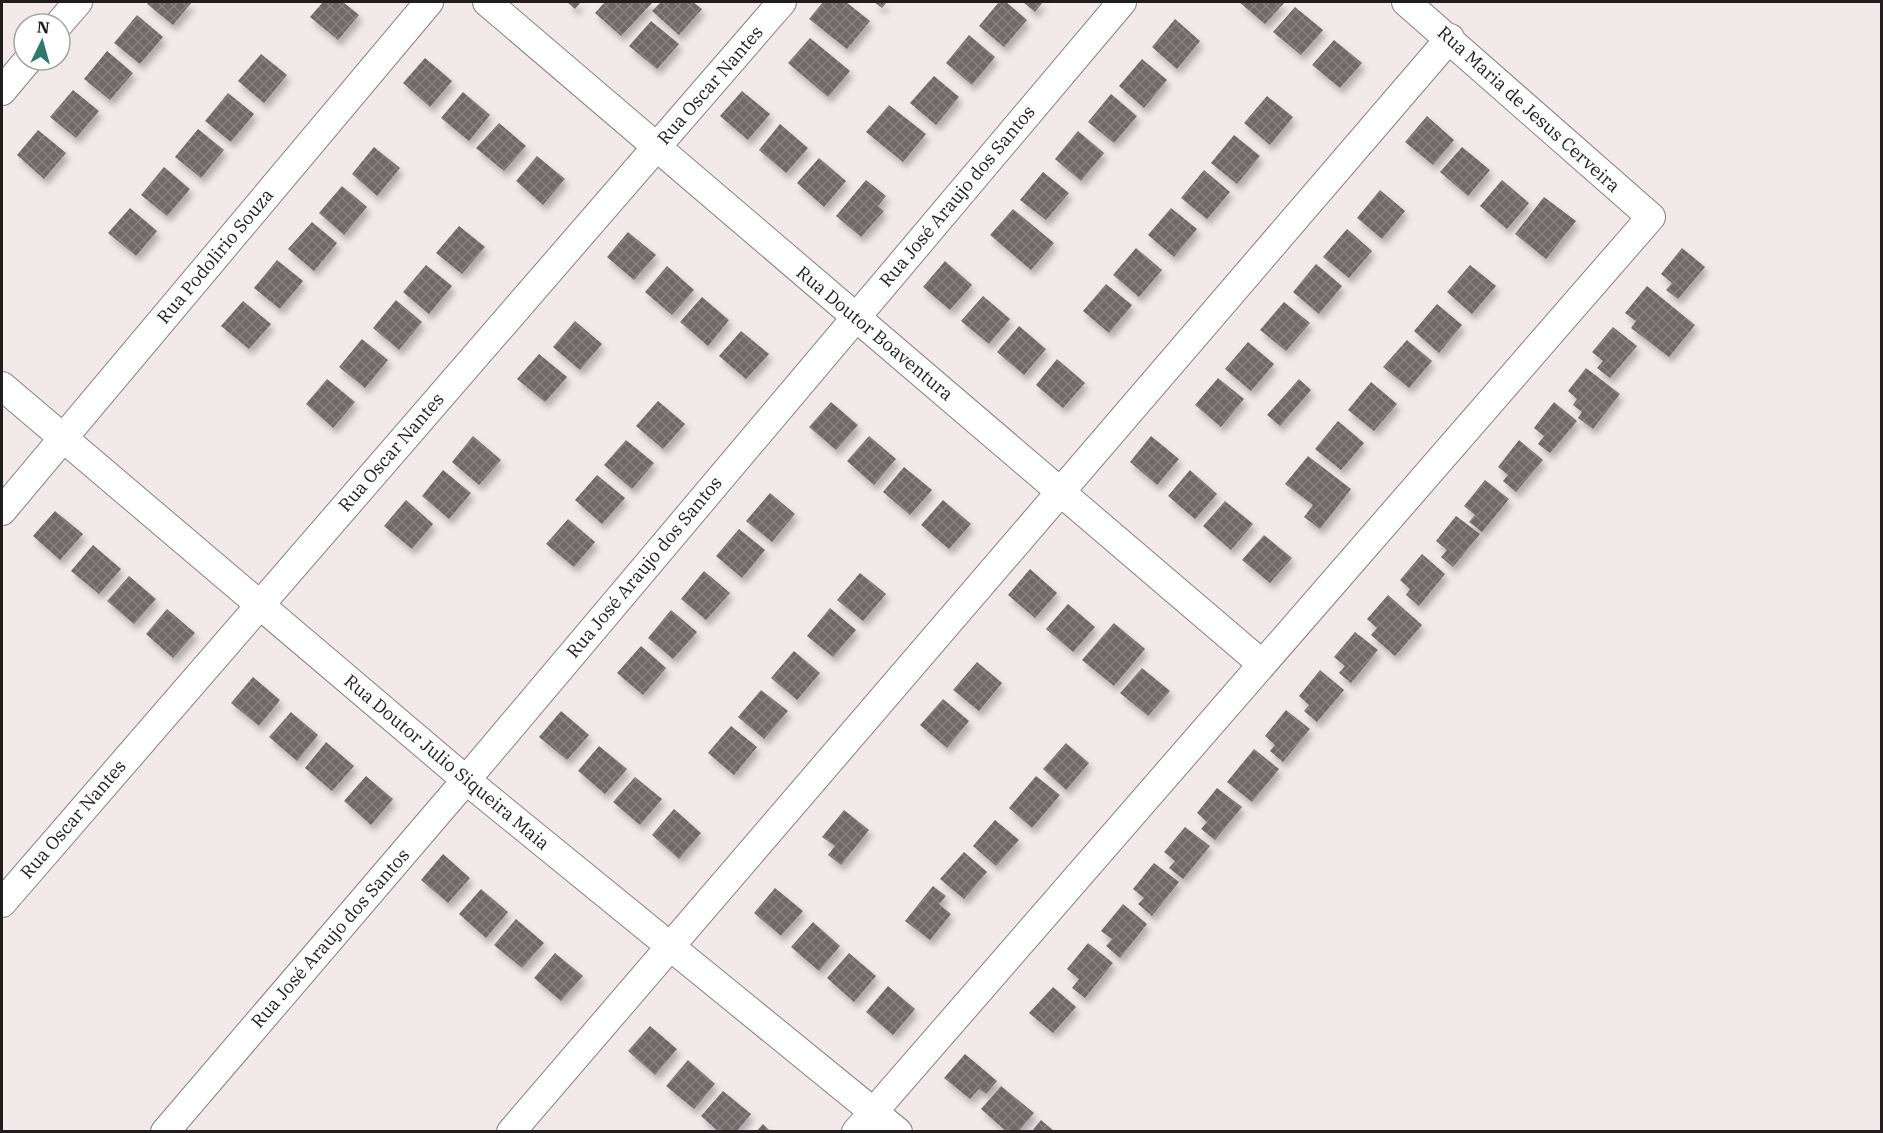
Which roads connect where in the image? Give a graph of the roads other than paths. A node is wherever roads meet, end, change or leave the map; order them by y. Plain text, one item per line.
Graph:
1 (429, 2) edge
2 (487, 2) edge
3 (782, 2) edge
4 (1122, 2) edge
5 (1406, 2) edge
6 (1450, 38) junction
7 (18, 72) edge
8 (2, 91) edge
9 (657, 147) junction
10 (855, 316) junction
11 (2, 386) edge
12 (62, 439) junction
13 (1060, 491) junction
14 (2, 511) edge
15 (259, 603) junction
16 (1262, 664) junction
17 (466, 780) junction
18 (2, 903) edge
19 (671, 947) junction
20 (866, 1121) edge
21 (165, 1131) edge
22 (511, 1131) edge
23 (898, 1131) edge

1 - 12 street, Rua Podolirio Souza
2 - 9 street, Rua Doutor Boaventura
3 - 9 street, Rua Oscar Nantes
4 - 10 street, Rua José Araujo dos Santos
5 - 6 street, Rua Maria de Jesus Cerveira
6 - 13 street
6 - 16 street, Rua Maria de Jesus Cerveira
7 - 8 street
9 - 10 street, Rua Doutor Boaventura
9 - 15 street, Rua Oscar Nantes
10 - 13 street, Rua Doutor Boaventura
10 - 17 street, Rua José Araujo dos Santos
11 - 12 street, Rua Doutor Julio Siqueira Maia
12 - 14 street, Rua Podolirio Souza
12 - 15 street, Rua Doutor Julio Siqueira Maia
13 - 16 street, Rua Doutor Boaventura
13 - 19 street
15 - 17 street, Rua Doutor Julio Siqueira Maia
15 - 18 street, Rua Oscar Nantes
16 - 20 street
17 - 19 street, Rua Doutor Julio Siqueira Maia
17 - 21 street, Rua José Araujo dos Santos
19 - 20 street, Rua Doutor Julio Siqueira Maia
19 - 22 street
20 - 23 street, Rua Doutor Julio Siqueira Maia

